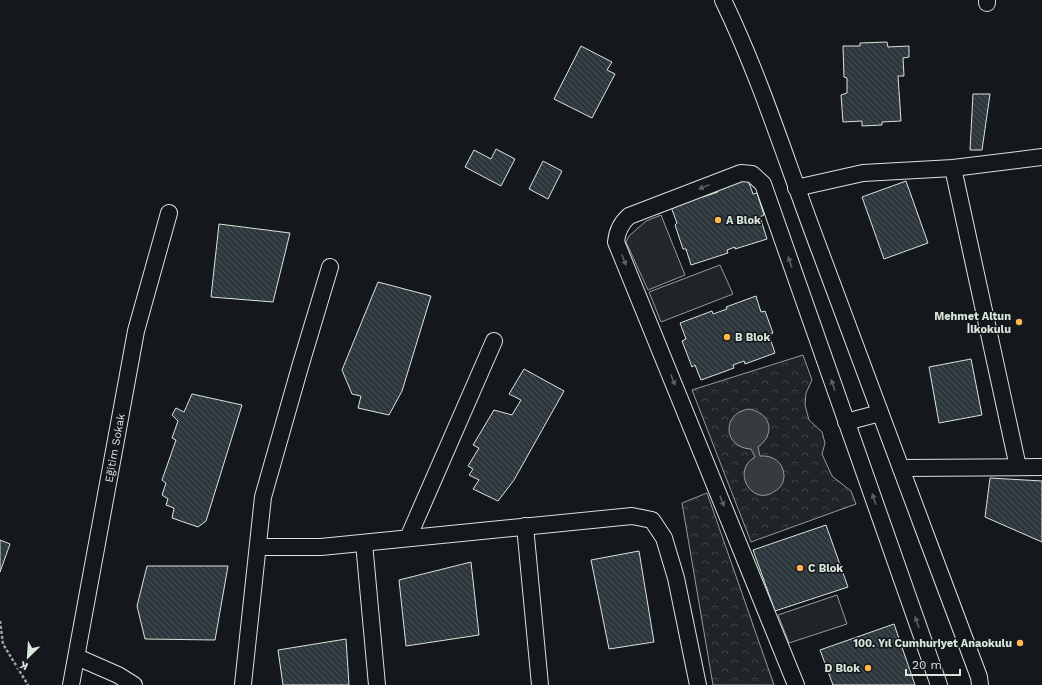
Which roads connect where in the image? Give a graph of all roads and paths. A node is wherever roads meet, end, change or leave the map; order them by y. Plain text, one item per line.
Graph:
1 (723, 0) edge
2 (1042, 157) edge
3 (953, 168) junction
4 (796, 188) junction
5 (169, 213) dead end
6 (330, 267) dead end
7 (494, 341) dead end
8 (881, 418) junction
9 (848, 426) junction
10 (1018, 467) junction
11 (1042, 467) edge
12 (901, 468) junction
13 (525, 526) junction
14 (408, 538) junction
15 (364, 542) junction
16 (258, 547) junction
17 (0, 621) edge
18 (77, 656) junction
19 (243, 684) edge
20 (28, 685) edge
21 (71, 685) edge
22 (134, 685) edge
23 (377, 685) edge
24 (540, 685) edge
25 (698, 685) edge
26 (796, 685) edge
27 (939, 685) edge
28 (980, 685) edge

1 - 4 street
2 - 3 street
3 - 4 street
3 - 10 street
4 - 8 street
5 - 18 street, Eğitim Sokak
6 - 16 street
7 - 14 street
8 - 9 street
8 - 12 street
9 -> 26 street
27 -> 9 street
10 - 11 street
10 - 12 street
12 - 28 street
13 - 14 street
13 - 24 street
13 - 25 street
14 - 15 street
15 - 16 street
15 - 23 street
16 - 19 street
17 - 20 path
18 - 21 street, Eğitim Sokak
18 - 22 street

